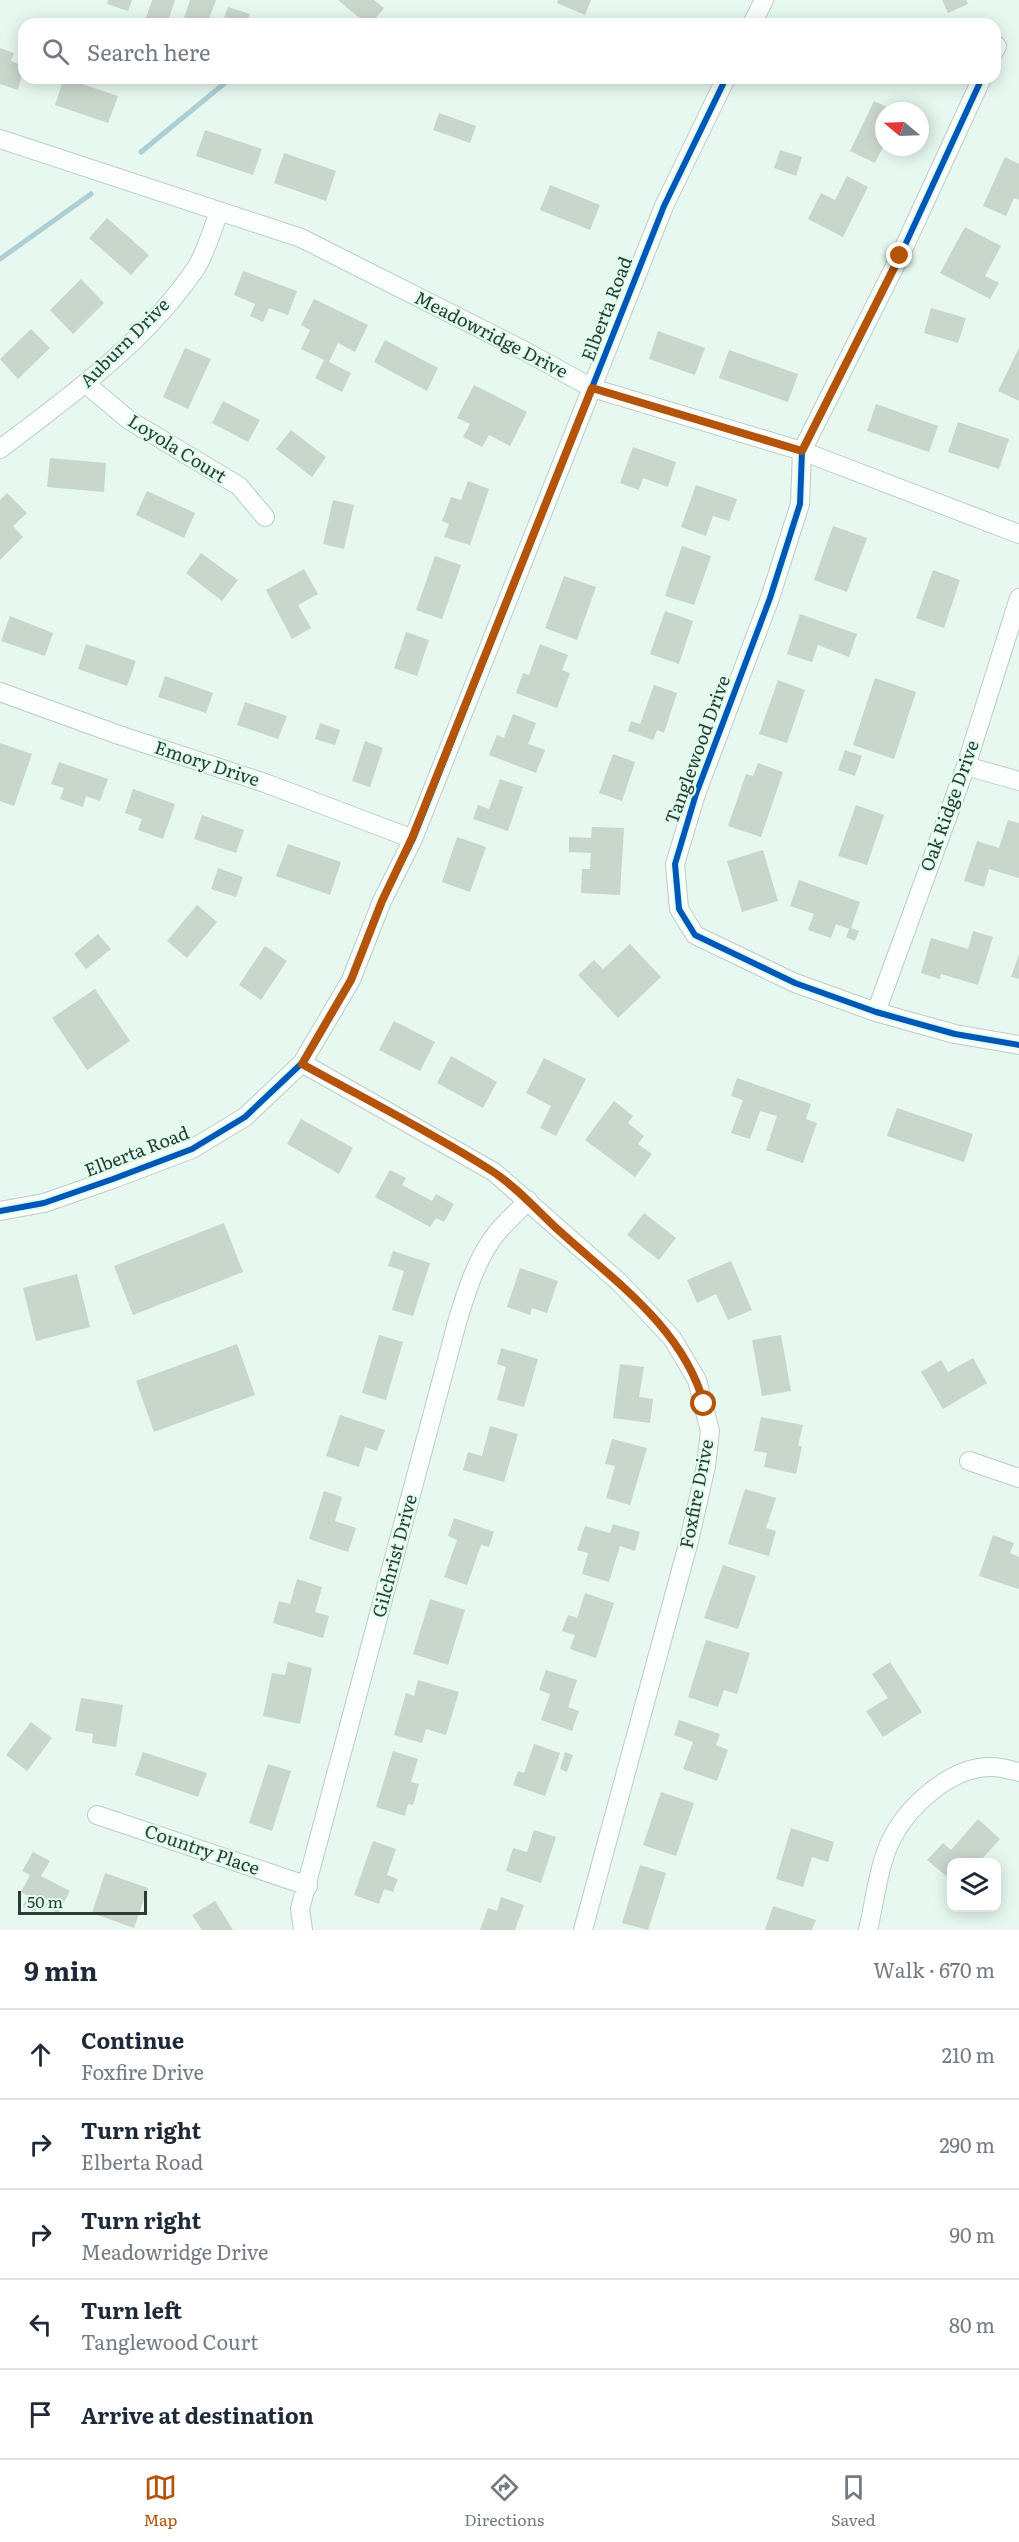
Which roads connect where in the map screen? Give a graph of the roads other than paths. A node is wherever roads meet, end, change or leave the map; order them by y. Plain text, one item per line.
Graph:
1 (764, 0) edge
2 (755, 18) edge
3 (723, 84) edge
4 (979, 84) edge
5 (0, 139) edge
6 (219, 213) junction
7 (86, 384) junction
8 (592, 388) junction
9 (0, 449) edge
10 (802, 451) junction
11 (265, 517) dead end
12 (1019, 534) edge
13 (1019, 598) edge
14 (0, 692) edge
15 (966, 766) junction
16 (1019, 781) edge
17 (412, 838) junction
18 (876, 1012) junction
19 (1019, 1046) edge
20 (302, 1064) junction
21 (528, 1200) junction
22 (0, 1211) edge
23 (969, 1461) dead end
24 (1019, 1478) edge
25 (1019, 1772) edge
26 (97, 1815) dead end
27 (308, 1886) junction
28 (303, 1930) edge
29 (583, 1930) edge
30 (868, 1930) edge

1 - 2 street
3 - 8 street, Elberta Road
4 - 10 street
5 - 6 street, Meadowridge Drive
6 - 7 street, Auburn Drive
6 - 8 street, Meadowridge Drive
7 - 9 street, Auburn Drive
7 - 11 street, Loyola Court
8 - 10 street, Meadowridge Drive
8 - 17 street, Elberta Road
10 - 12 street, Meadowridge Drive
10 - 18 street, Tanglewood Drive
13 - 15 street, Oak Ridge Drive
14 - 17 street, Emory Drive
15 - 16 street
15 - 18 street, Oak Ridge Drive
17 - 20 street, Elberta Road
18 - 19 street, Tanglewood Drive
20 - 21 street, Foxfire Drive
20 - 22 street, Elberta Road
21 - 27 street, Gilchrist Drive
21 - 29 street, Foxfire Drive
23 - 24 street
25 - 30 street
26 - 27 street, Country Place
27 - 28 street, Gilchrist Drive

